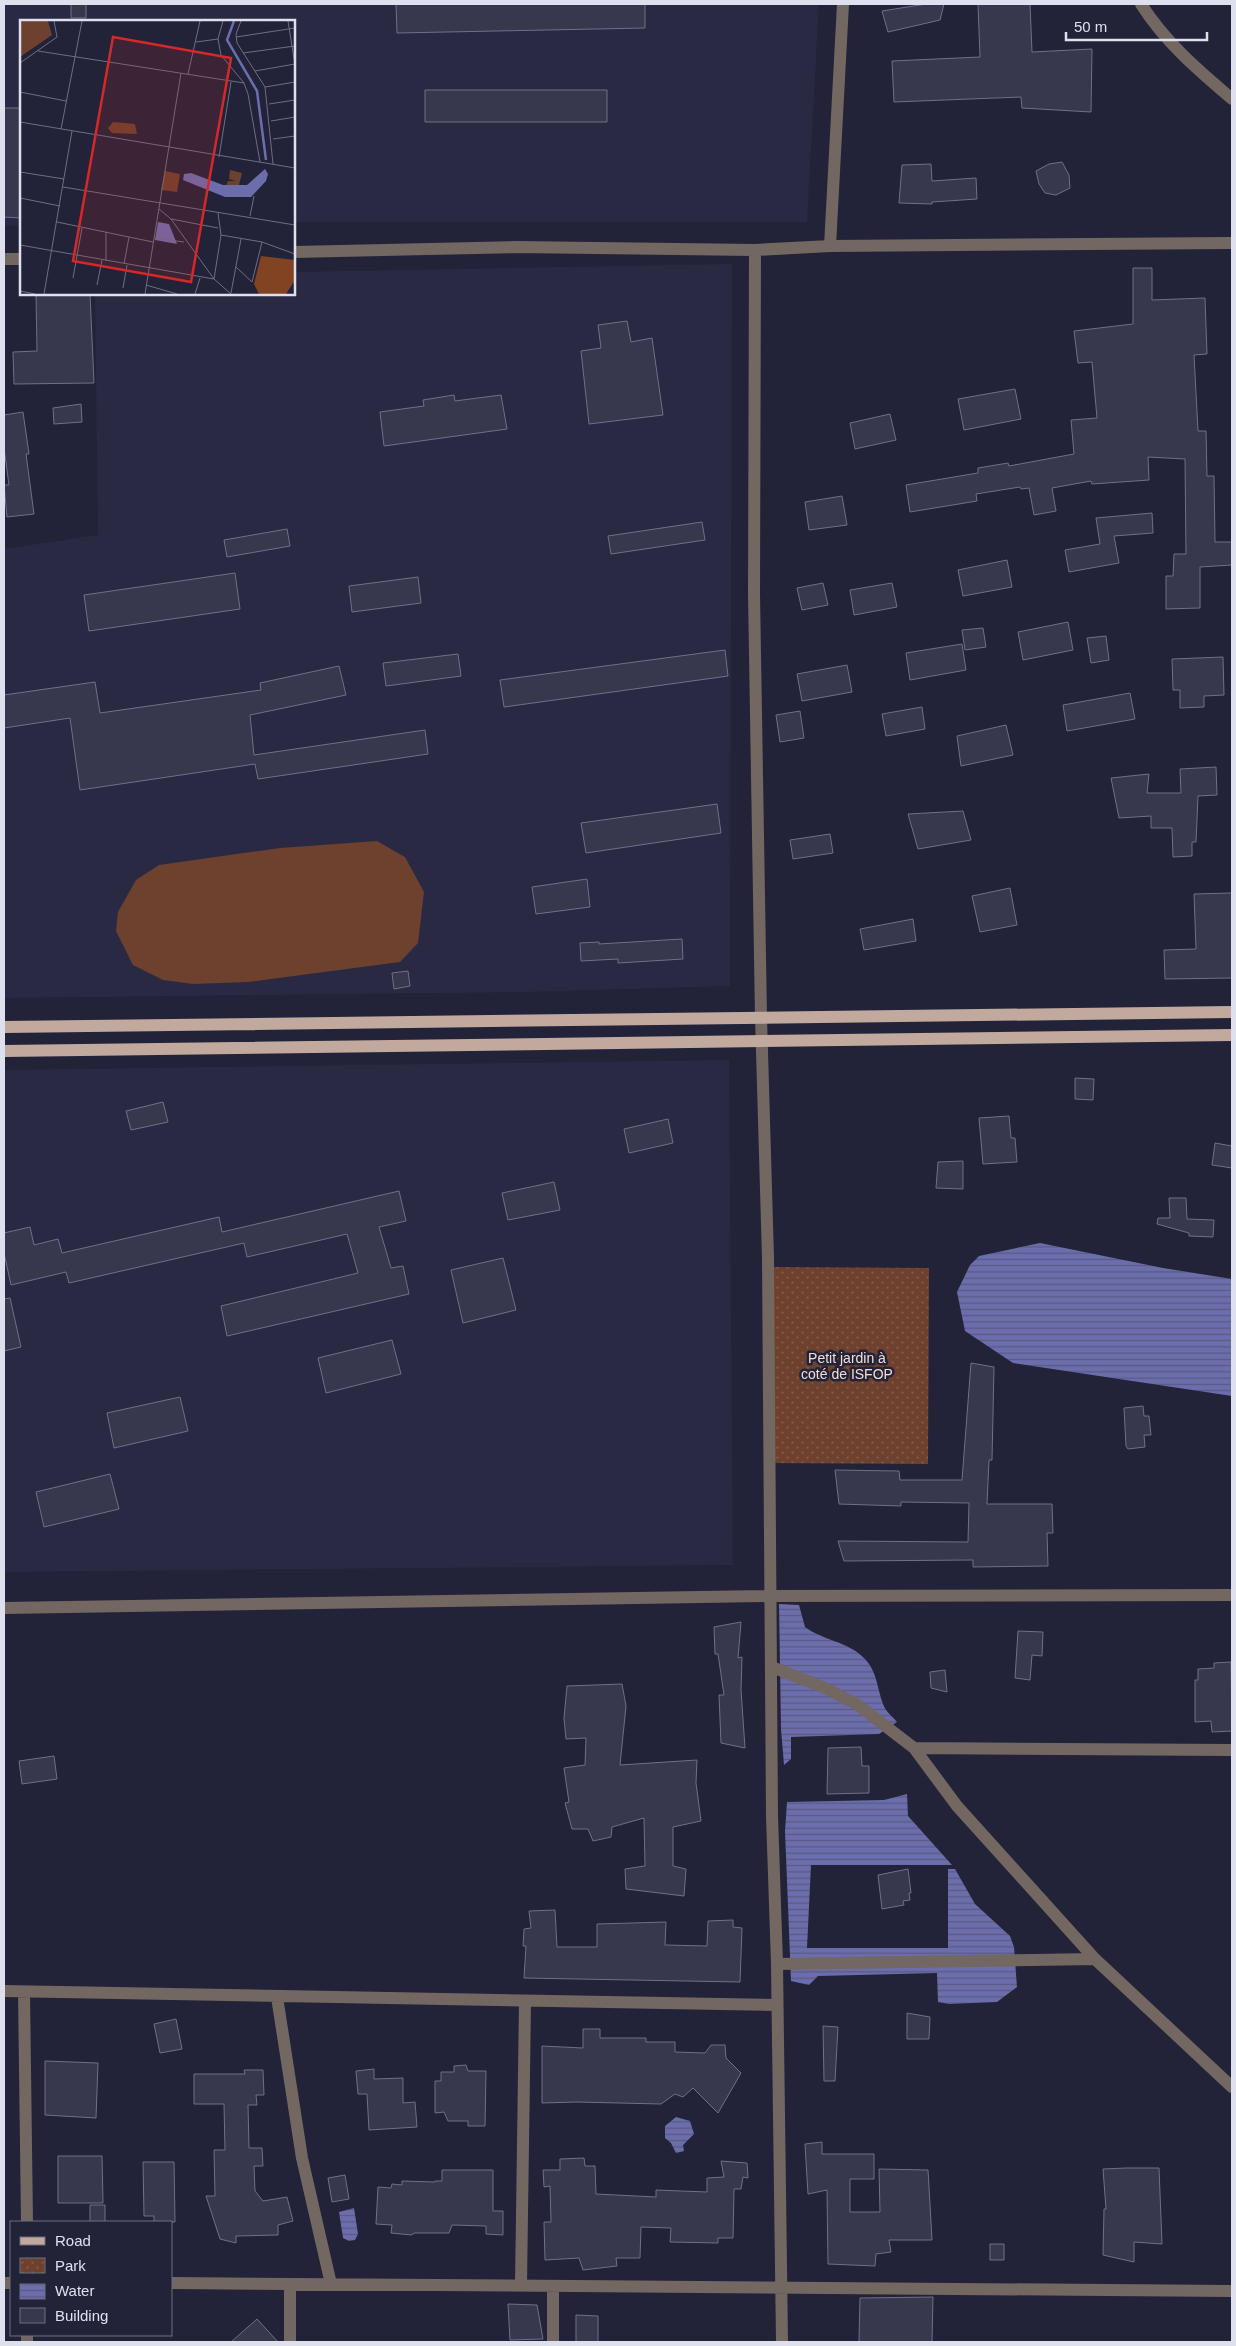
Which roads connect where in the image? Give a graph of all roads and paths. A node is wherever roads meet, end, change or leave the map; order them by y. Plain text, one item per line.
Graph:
1 (843, 4) edge
2 (1140, 4) edge
3 (1232, 99) edge
4 (1232, 243) edge
5 (830, 246) junction
6 (755, 250) junction
7 (295, 252) edge
8 (20, 258) edge
9 (4, 259) edge
10 (1232, 1012) edge
11 (761, 1017) junction
12 (96, 1026) junction
13 (4, 1027) edge
14 (1232, 1034) edge
15 (762, 1041) junction
16 (98, 1049) junction
17 (4, 1051) edge
18 (1232, 1595) edge
19 (771, 1596) junction
20 (4, 1608) edge
21 (772, 1668) junction
22 (914, 1748) junction
23 (1232, 1750) edge
24 (1095, 1959) junction
25 (777, 1964) junction
26 (4, 1991) edge
27 (24, 1992) junction
28 (276, 1997) junction
29 (525, 2002) junction
30 (776, 2005) junction
31 (1232, 2087) edge
32 (27, 2221) edge
33 (172, 2283) edge
34 (290, 2284) junction
35 (331, 2284) junction
36 (521, 2286) junction
37 (553, 2286) junction
38 (782, 2287) junction
39 (1232, 2291) edge
40 (290, 2342) edge
41 (554, 2342) edge
42 (782, 2342) edge

1 - 5 street
2 - 3 street
4 - 5 street
5 - 6 street
6 - 7 street
6 - 11 street
8 - 9 street
10 - 11 main road
11 - 12 main road
11 - 15 street
12 - 13 main road
12 - 16 main road
14 - 15 main road
15 - 16 main road
15 - 19 street
16 - 17 main road
18 - 19 street
19 - 20 street
19 - 21 street
21 - 22 street
21 - 25 street
22 - 23 street
22 - 24 street
24 - 25 street
24 - 31 street
25 - 30 street
26 - 27 street
27 - 28 street
27 - 32 street
28 - 29 street
28 - 35 street
29 - 30 street
29 - 36 street
30 - 38 street
33 - 34 street
34 - 35 street
34 - 40 street
35 - 36 street
36 - 37 street
37 - 38 street
37 - 41 street
38 - 39 street
38 - 42 street

